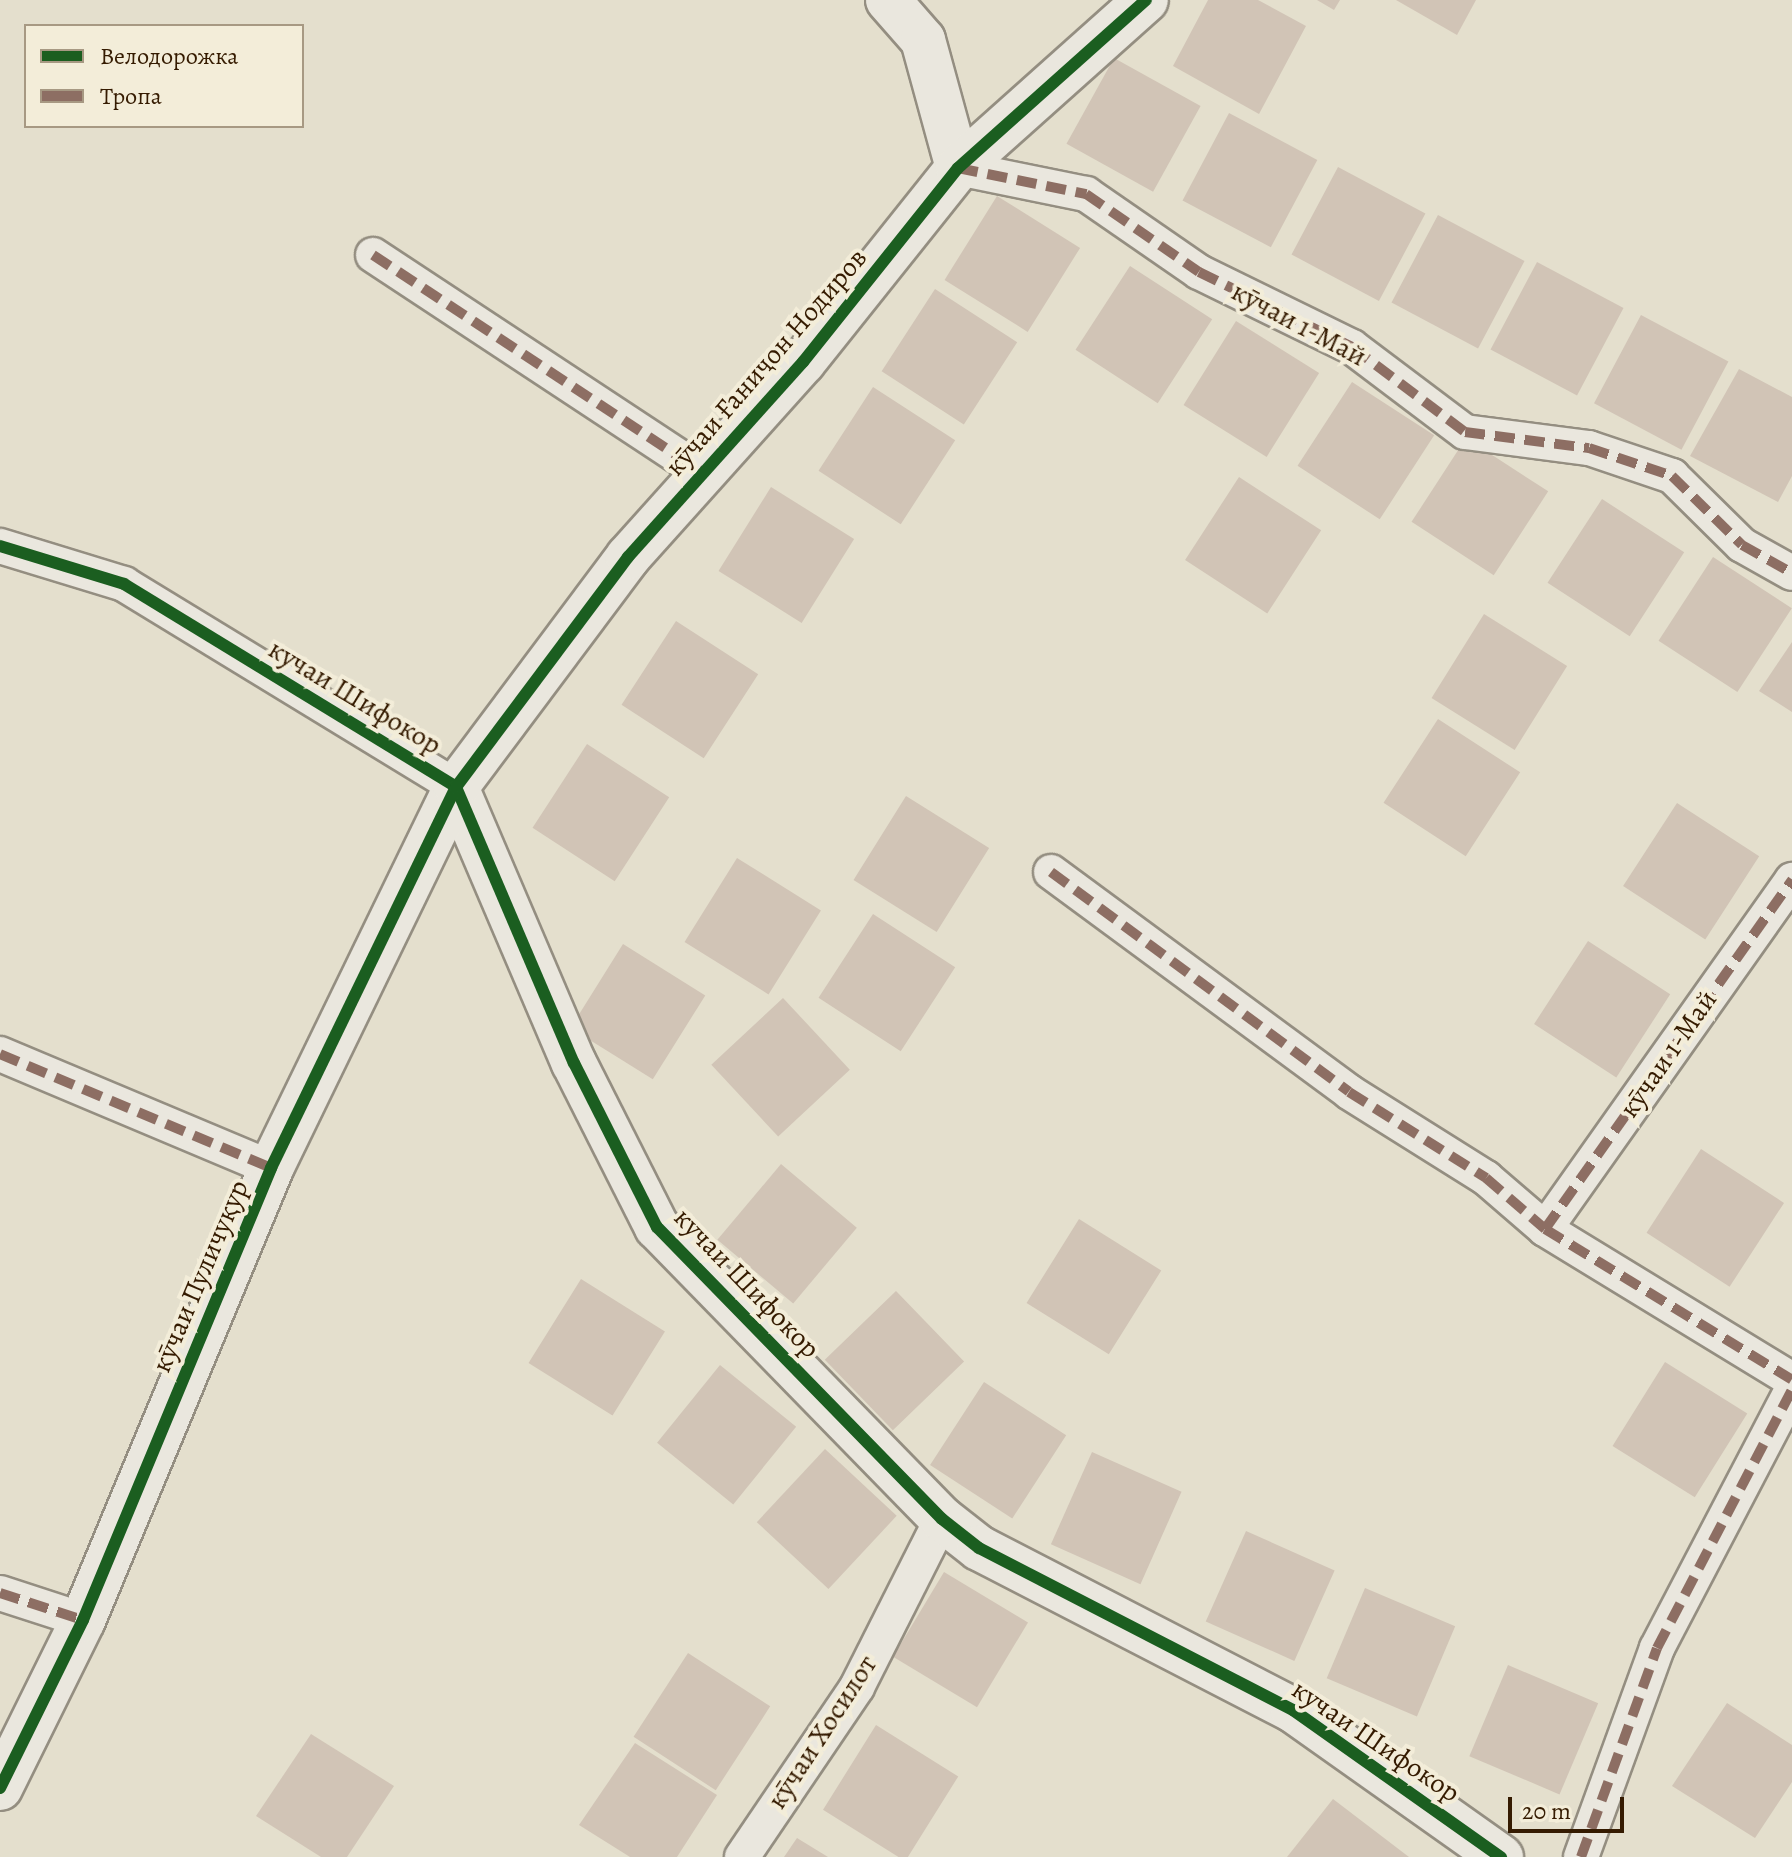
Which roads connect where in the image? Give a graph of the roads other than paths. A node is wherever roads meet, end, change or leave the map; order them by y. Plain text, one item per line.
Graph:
1 (888, 0) edge
2 (1146, 0) edge
3 (958, 168) junction
4 (373, 255) dead end
5 (703, 473) junction
6 (0, 546) edge
7 (1792, 573) edge
8 (456, 787) junction
9 (1051, 872) dead end
10 (1792, 880) edge
11 (0, 1054) edge
12 (271, 1168) junction
13 (1545, 1229) junction
14 (1792, 1380) edge
15 (1792, 1390) edge
16 (942, 1519) junction
17 (0, 1593) edge
18 (83, 1620) junction
19 (0, 1788) edge
20 (742, 1857) edge
21 (1501, 1857) edge
22 (1581, 1857) edge

1 - 3 street
2 - 3 street, кӯчаи Ғаниҷон Нодиров
3 - 5 street, кӯчаи Ғаниҷон Нодиров
3 - 7 street, кӯчаи 1-Май
4 - 5 street
5 - 8 street, кӯчаи Ғаниҷон Нодиров
6 - 8 street, кучаи Шифокор
8 - 12 street, кӯчаи Пуличуқур
8 - 16 street, кучаи Шифокор
9 - 13 street
10 - 13 street, кӯчаи 1-Май
11 - 12 street
12 - 18 street, кӯчаи Пуличуқур
13 - 14 street
15 - 22 street
16 - 20 street, кӯчаи Хосилот
16 - 21 street, кучаи Шифокор
17 - 18 street
18 - 19 street, кӯчаи Пуличуқур

